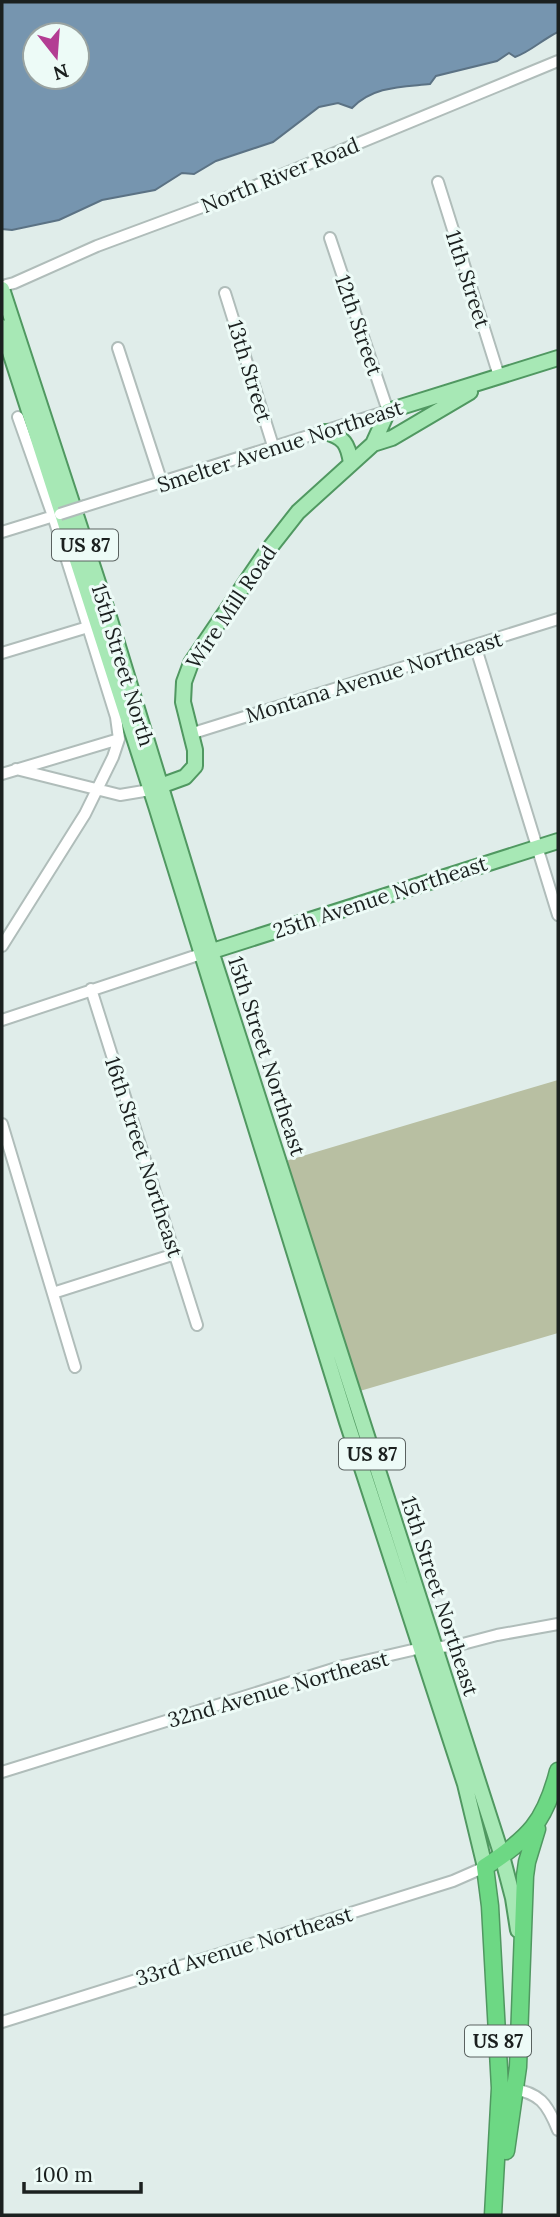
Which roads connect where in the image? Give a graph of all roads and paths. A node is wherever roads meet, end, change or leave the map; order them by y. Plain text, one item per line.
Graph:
1 (558, 61) edge
2 (438, 182) dead end
3 (330, 238) dead end
4 (2, 288) edge
5 (225, 292) dead end
6 (2, 327) edge
7 (118, 348) dead end
8 (558, 358) edge
9 (499, 376) junction
10 (388, 411) junction
11 (18, 417) dead end
12 (325, 432) junction
13 (373, 444) junction
14 (274, 449) junction
15 (351, 463) junction
16 (162, 483) junction
17 (56, 515) junction
18 (2, 532) edge
19 (558, 619) edge
20 (88, 627) junction
21 (475, 645) junction
22 (2, 653) edge
23 (190, 734) junction
24 (119, 739) junction
25 (16, 769) junction
26 (2, 774) edge
27 (156, 788) junction
28 (97, 791) junction
29 (161, 804) joint
30 (558, 841) edge
31 (538, 847) junction
32 (558, 915) edge
33 (2, 946) edge
34 (206, 953) junction
35 (91, 989) junction
36 (2, 1020) edge
37 (2, 1124) edge
38 (175, 1254) junction
39 (53, 1293) junction
40 (197, 1325) dead end
41 (75, 1367) dead end
42 (558, 1624) edge
43 (428, 1648) junction
44 (558, 1771) edge
45 (2, 1772) edge
46 (540, 1820) junction
47 (502, 1856) junction
48 (485, 1867) junction
49 (522, 1960) junction
50 (2, 2022) edge
51 (508, 2088) junction
52 (558, 2130) edge
53 (494, 2215) edge

1 - 4 street, North River Road
2 - 9 street, 11th Street
3 - 10 street, 12th Street
4 - 27 main road, 15th Street North / US 87
5 - 14 street, 13th Street
6 - 27 main road, 15th Street North / US 87
7 - 16 street
8 - 9 main road, Smelter Avenue Northeast
9 - 10 main road, Smelter Avenue Northeast
9 - 13 main road
10 - 12 street, Smelter Avenue Northeast
10 - 13 main road, Wire Mill Road
11 - 17 street, 15th Street North
12 - 14 street, Smelter Avenue Northeast
12 - 15 main road
13 - 15 main road, Wire Mill Road
14 - 16 street, Smelter Avenue Northeast
15 - 23 main road, Wire Mill Road
16 - 17 street, Smelter Avenue Northeast, bridge
17 - 18 street, Smelter Avenue Northeast
17 - 20 street, 15th Street North
19 - 21 street, Montana Avenue Northeast
20 - 22 street
20 - 24 street, 15th Street North
21 - 23 street, Montana Avenue Northeast
21 - 31 street
23 - 27 main road, Wire Mill Road
24 - 25 street
24 - 28 street, 15th Street North
25 - 26 street
25 - 28 street, Wire Mill Road
27 - 28 street, Wire Mill Road
27 - 29 main road, 15th Street North / US 87
28 - 33 street
29 - 34 main road, 15th Street Northeast / US 87
30 - 31 main road, 25th Avenue Northeast
31 - 32 street
31 - 34 main road, 25th Avenue Northeast
34 - 35 street, 25th Avenue Northeast
34 - 43 main road, 15th Street Northeast / US 87
35 - 36 street, 25th Avenue Northeast
35 - 38 street, 16th Street Northeast
37 - 39 street
38 - 39 street
38 - 40 street, 16th Street Northeast
39 - 41 street
42 - 43 street, 32nd Avenue Northeast
43 - 45 street, 32nd Avenue Northeast
43 - 47 main road, 15th Street Northeast / US 87
43 - 48 main road, 15th Street Northeast / US 87
44 - 46 highway
46 - 47 highway
46 - 49 highway
47 - 48 highway
47 - 49 main road, 15th Street Northeast / US 87
48 - 50 street, 33rd Avenue Northeast
48 - 51 highway, 15th Street Northeast / US 87
49 - 51 highway, 15th Street Northeast / US 87
51 - 52 street
51 - 53 highway, 15th Street Northeast / US 87

